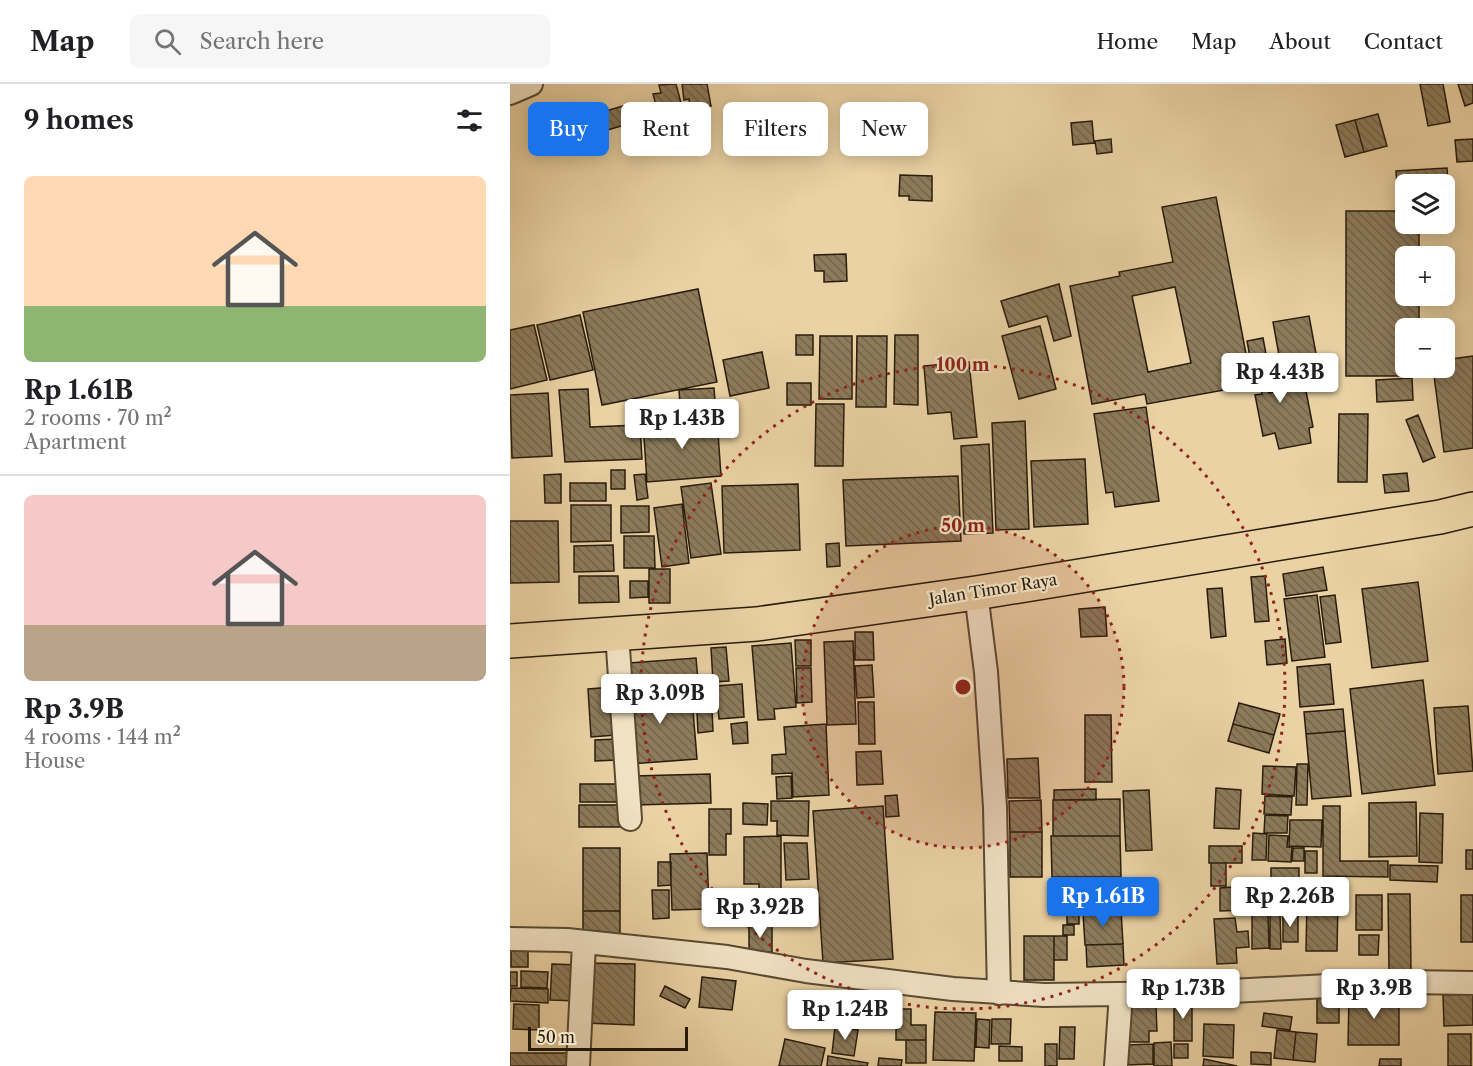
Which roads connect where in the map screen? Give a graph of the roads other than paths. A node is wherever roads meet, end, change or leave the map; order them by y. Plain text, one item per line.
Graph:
1 (531, 84) edge
2 (510, 93) edge
3 (1473, 509) edge
4 (976, 592) junction
5 (617, 634) junction
6 (510, 641) edge
7 (630, 819) dead end
8 (510, 939) edge
9 (584, 943) junction
10 (1473, 983) edge
11 (999, 993) junction
12 (1121, 994) junction
13 (578, 1066) edge
14 (1116, 1066) edge

1 - 2 street
3 - 4 highway, Jalan Timor Raya
4 - 5 highway, Jalan Timor Raya
4 - 11 street
5 - 6 highway, Jalan Timor Raya
5 - 7 street
8 - 9 street
9 - 11 street
9 - 13 street
10 - 12 street
11 - 12 street
12 - 14 street

